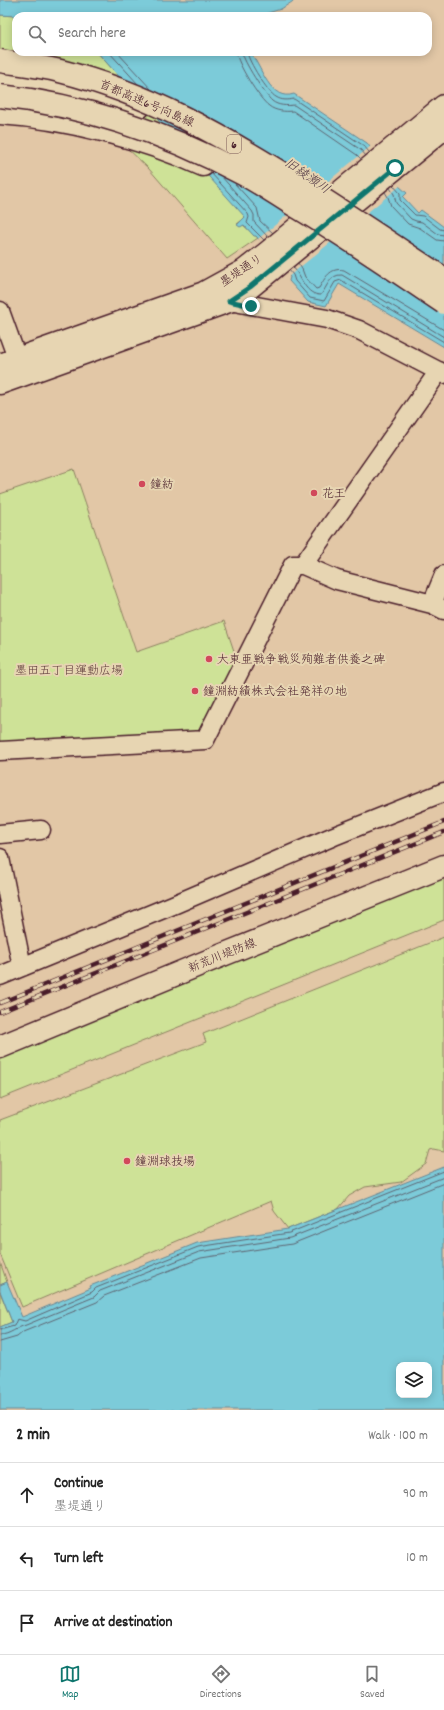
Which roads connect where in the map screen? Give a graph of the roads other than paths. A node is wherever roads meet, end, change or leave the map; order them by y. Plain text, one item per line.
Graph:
1 (0, 61) edge
2 (0, 78) edge
3 (0, 96) edge
4 (444, 106) edge
5 (0, 113) edge
6 (444, 128) edge
7 (248, 152) junction
8 (385, 166) junction
9 (308, 213) junction
10 (272, 259) junction
11 (444, 279) edge
12 (229, 301) junction
13 (444, 303) edge
14 (0, 310) edge
15 (13, 366) edge
16 (442, 373) edge
17 (0, 383) edge
18 (303, 564) junction
19 (444, 575) edge
20 (438, 607) edge
21 (0, 751) edge
22 (444, 792) edge
23 (41, 830) dead end
24 (0, 834) edge
25 (0, 858) edge
26 (444, 866) edge
27 (22, 966) junction
28 (0, 976) edge
29 (0, 1047) edge

1 - 7 main road, 首都高速6号向島線 / 6, bridge
2 - 7 main road, bridge
3 - 9 main road, 首都高速6号向島線 / 6, bridge
4 - 8 main road, 墨堤通り
5 - 9 main road, bridge
6 - 8 main road, 墨堤通り
7 - 11 main road, 首都高速6号向島線 / 6, bridge
8 - 10 main road, 墨堤通り, bridge
9 - 13 main road, 首都高速6号向島線 / 6, bridge
10 - 12 main road, 墨堤通り
10 - 15 main road, 墨堤通り
12 - 15 main road, 墨堤通り
12 - 16 street
14 - 15 street
15 - 17 main road, 墨堤通り
16 - 18 street
18 - 20 street
18 - 21 street
19 - 20 street
22 - 27 street
23 - 24 street
25 - 27 street
26 - 29 main road, 新荒川堤防線
27 - 28 street

